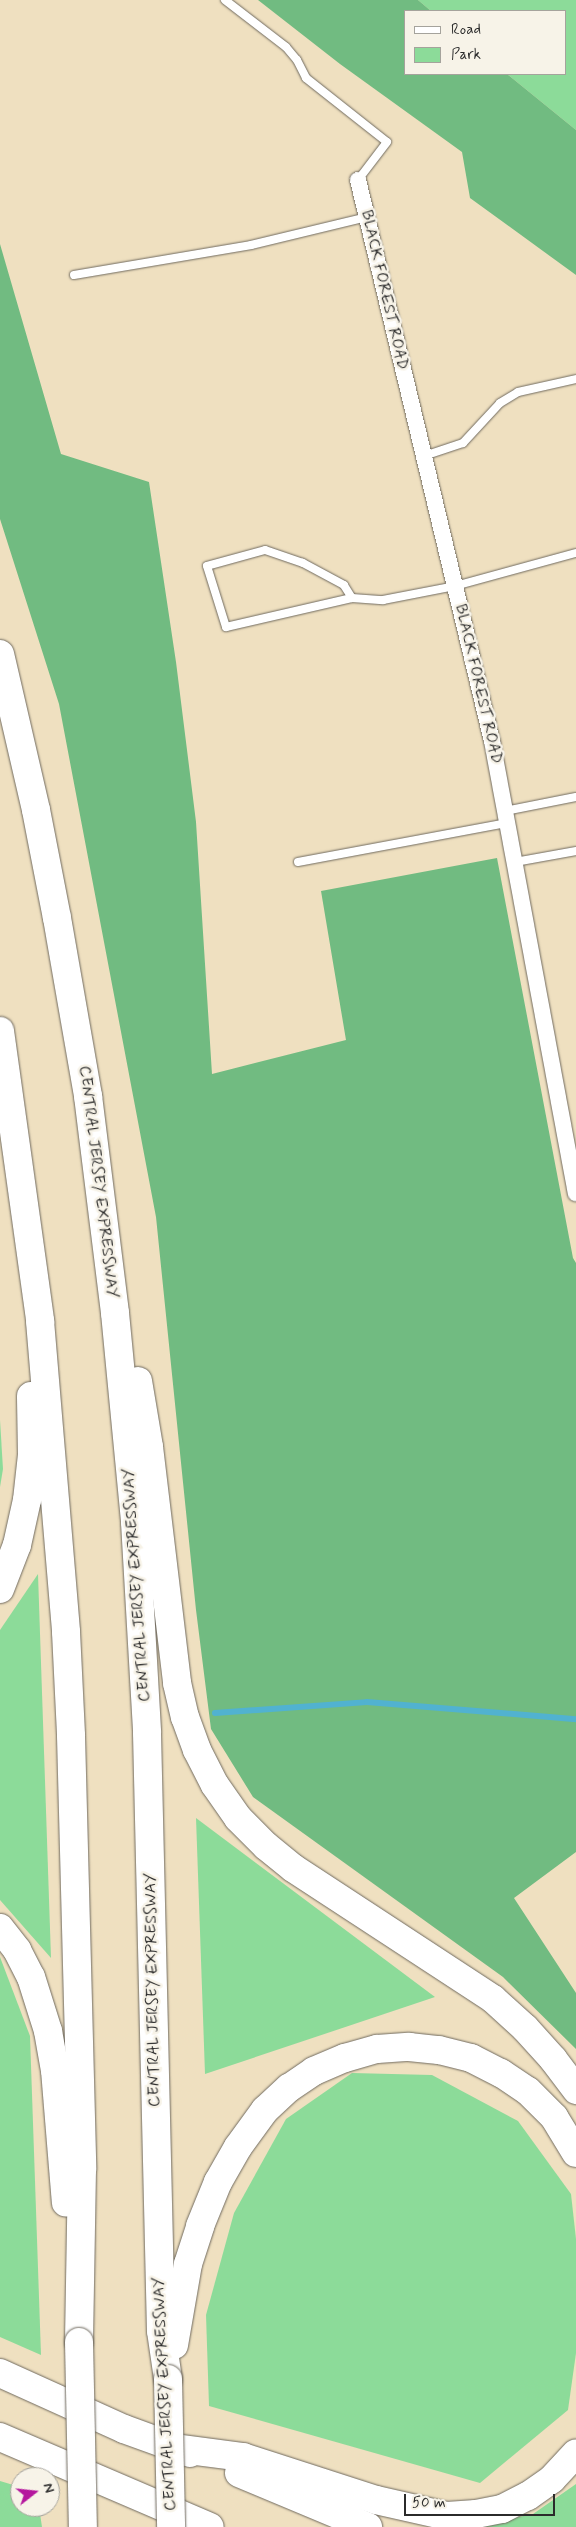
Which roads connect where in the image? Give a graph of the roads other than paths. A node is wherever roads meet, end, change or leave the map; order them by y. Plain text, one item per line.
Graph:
1 (225, 0) edge
2 (358, 180) joint
3 (367, 217) junction
4 (74, 275) dead end
5 (576, 379) edge
6 (424, 456) junction
7 (576, 553) edge
8 (455, 586) junction
9 (352, 598) junction
10 (0, 654) edge
11 (576, 797) edge
12 (506, 817) junction
13 (576, 852) edge
14 (298, 862) dead end
15 (514, 862) junction
16 (0, 1031) edge
17 (88, 1096) junction
18 (11, 1102) junction
19 (571, 1139) edge
20 (576, 1194) edge
21 (0, 1589) edge
22 (0, 1928) edge
23 (576, 2090) edge
24 (576, 2153) edge
25 (79, 2342) junction
26 (0, 2373) edge
27 (168, 2378) junction
28 (0, 2437) edge
29 (0, 2445) edge
30 (181, 2449) junction
31 (576, 2453) edge
32 (38, 2454) junction
33 (83, 2527) edge
34 (171, 2527) edge
35 (210, 2527) edge
36 (368, 2527) edge

1 - 2 lane
2 - 3 street, BLACK FOREST ROAD
3 - 4 lane
3 - 6 street, BLACK FOREST ROAD
5 - 6 lane
6 - 8 street, BLACK FOREST ROAD
7 - 8 lane
8 - 9 lane
8 - 12 street, BLACK FOREST ROAD
9 - 9 lane
10 - 17 highway, CENTRAL JERSEY EXPRESSWAY
11 - 12 lane
12 - 14 lane
12 - 15 street, BLACK FOREST ROAD
13 - 15 lane
15 - 19 street, BLACK FOREST ROAD
16 - 18 highway
17 - 23 highway
17 - 27 highway, CENTRAL JERSEY EXPRESSWAY
18 - 21 highway
18 - 25 highway
19 - 20 street, BLACK FOREST ROAD
22 - 25 highway
24 - 27 highway
25 - 33 highway, bridge
26 - 30 highway
27 - 34 highway, CENTRAL JERSEY EXPRESSWAY, bridge
28 - 32 highway
29 - 32 highway
30 - 31 highway
30 - 36 highway
32 - 35 highway

